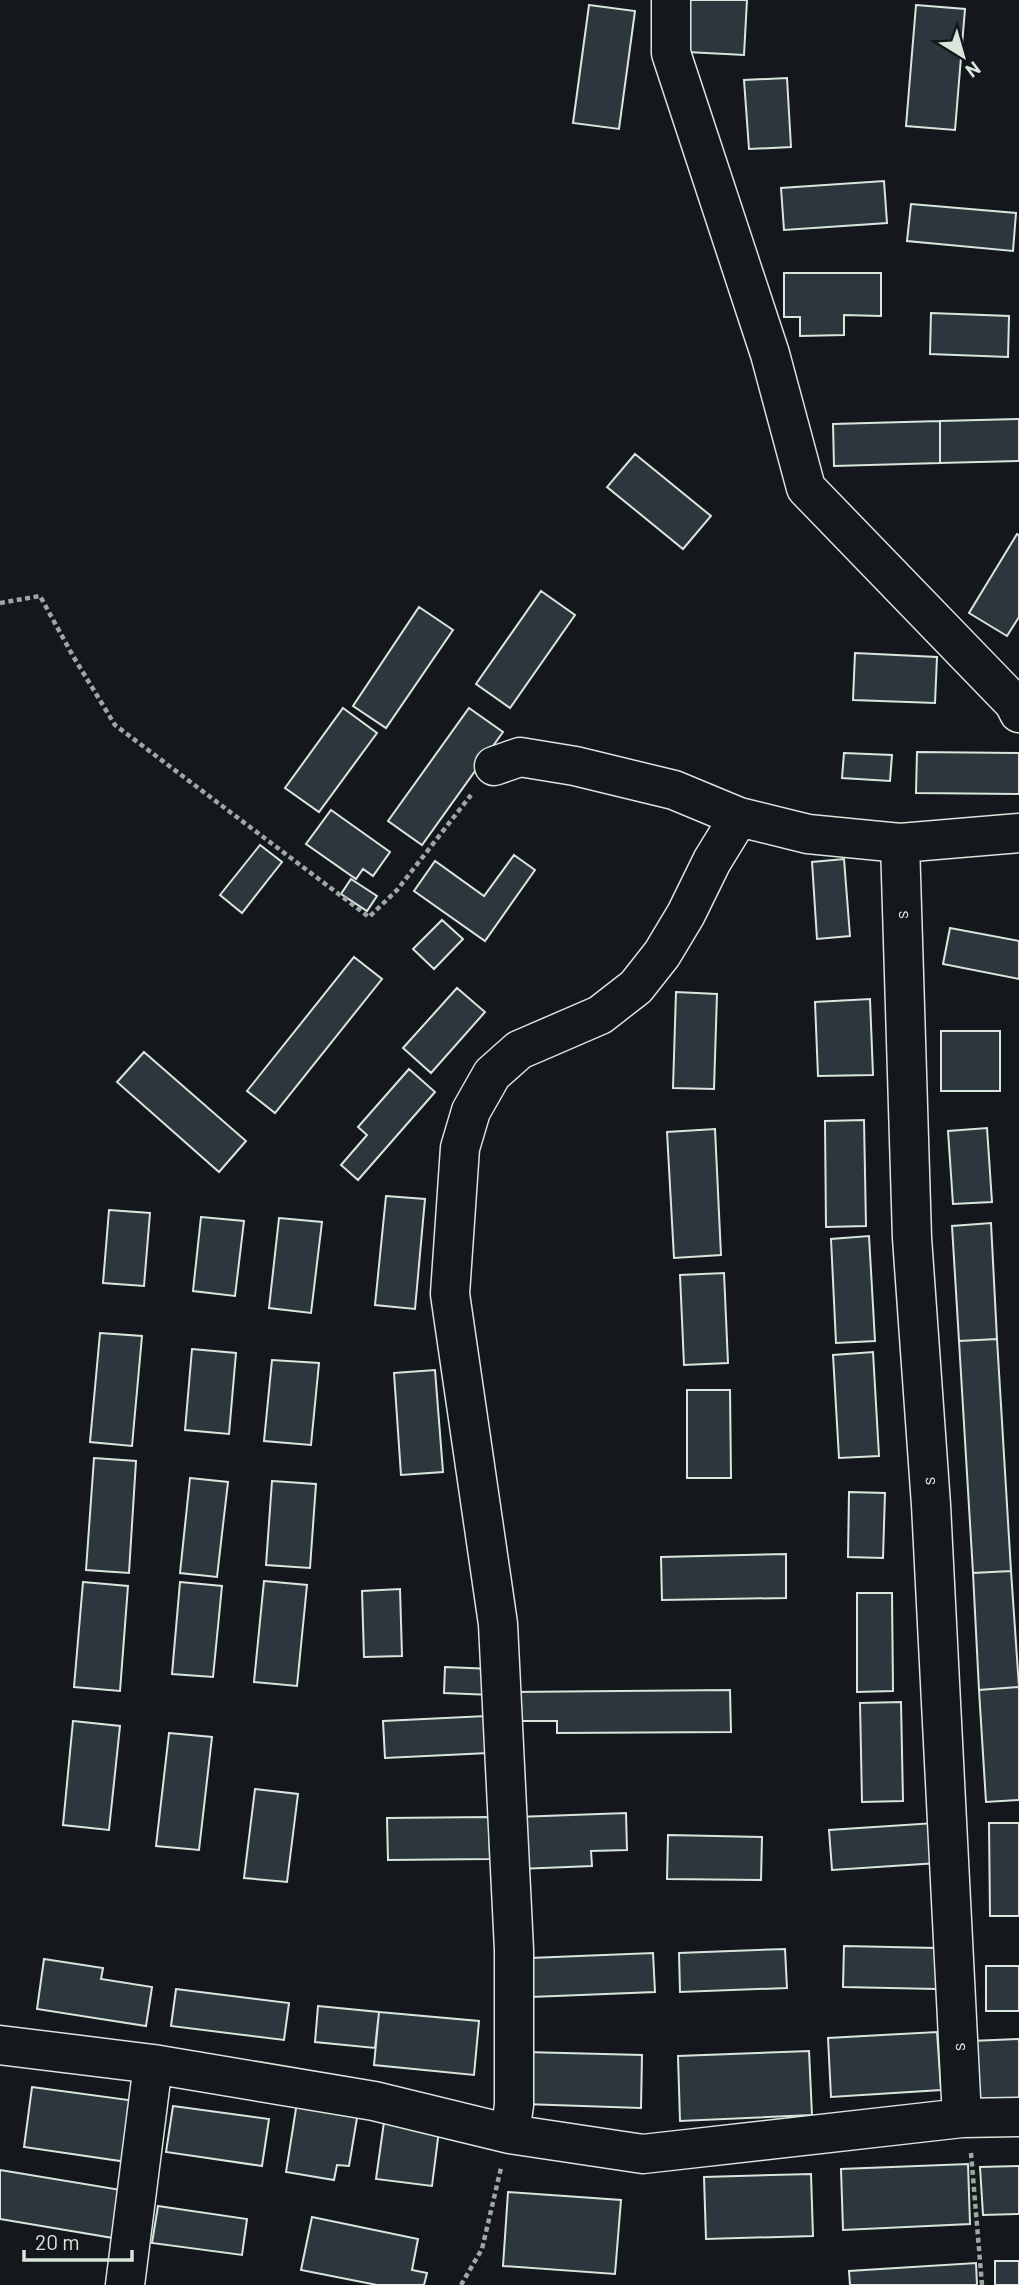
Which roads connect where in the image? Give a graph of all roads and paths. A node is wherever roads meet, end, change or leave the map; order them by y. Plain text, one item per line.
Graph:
1 (671, 0) edge
2 (0, 603) edge
3 (1019, 713) edge
4 (494, 766) joint
5 (739, 817) junction
6 (1019, 833) edge
7 (900, 843) junction
8 (0, 2045) edge
9 (153, 2064) junction
10 (1019, 2117) edge
11 (966, 2118) junction
12 (510, 2134) junction
13 (125, 2285) edge
14 (461, 2285) edge
15 (982, 2285) edge

1 - 3 street
2 - 4 path
4 - 5 street
5 - 7 street
5 - 12 street
6 - 7 street
7 - 11 street, s
8 - 9 street
9 - 12 street
9 - 13 street
10 - 11 street
11 - 12 street
11 - 15 path
12 - 14 path

